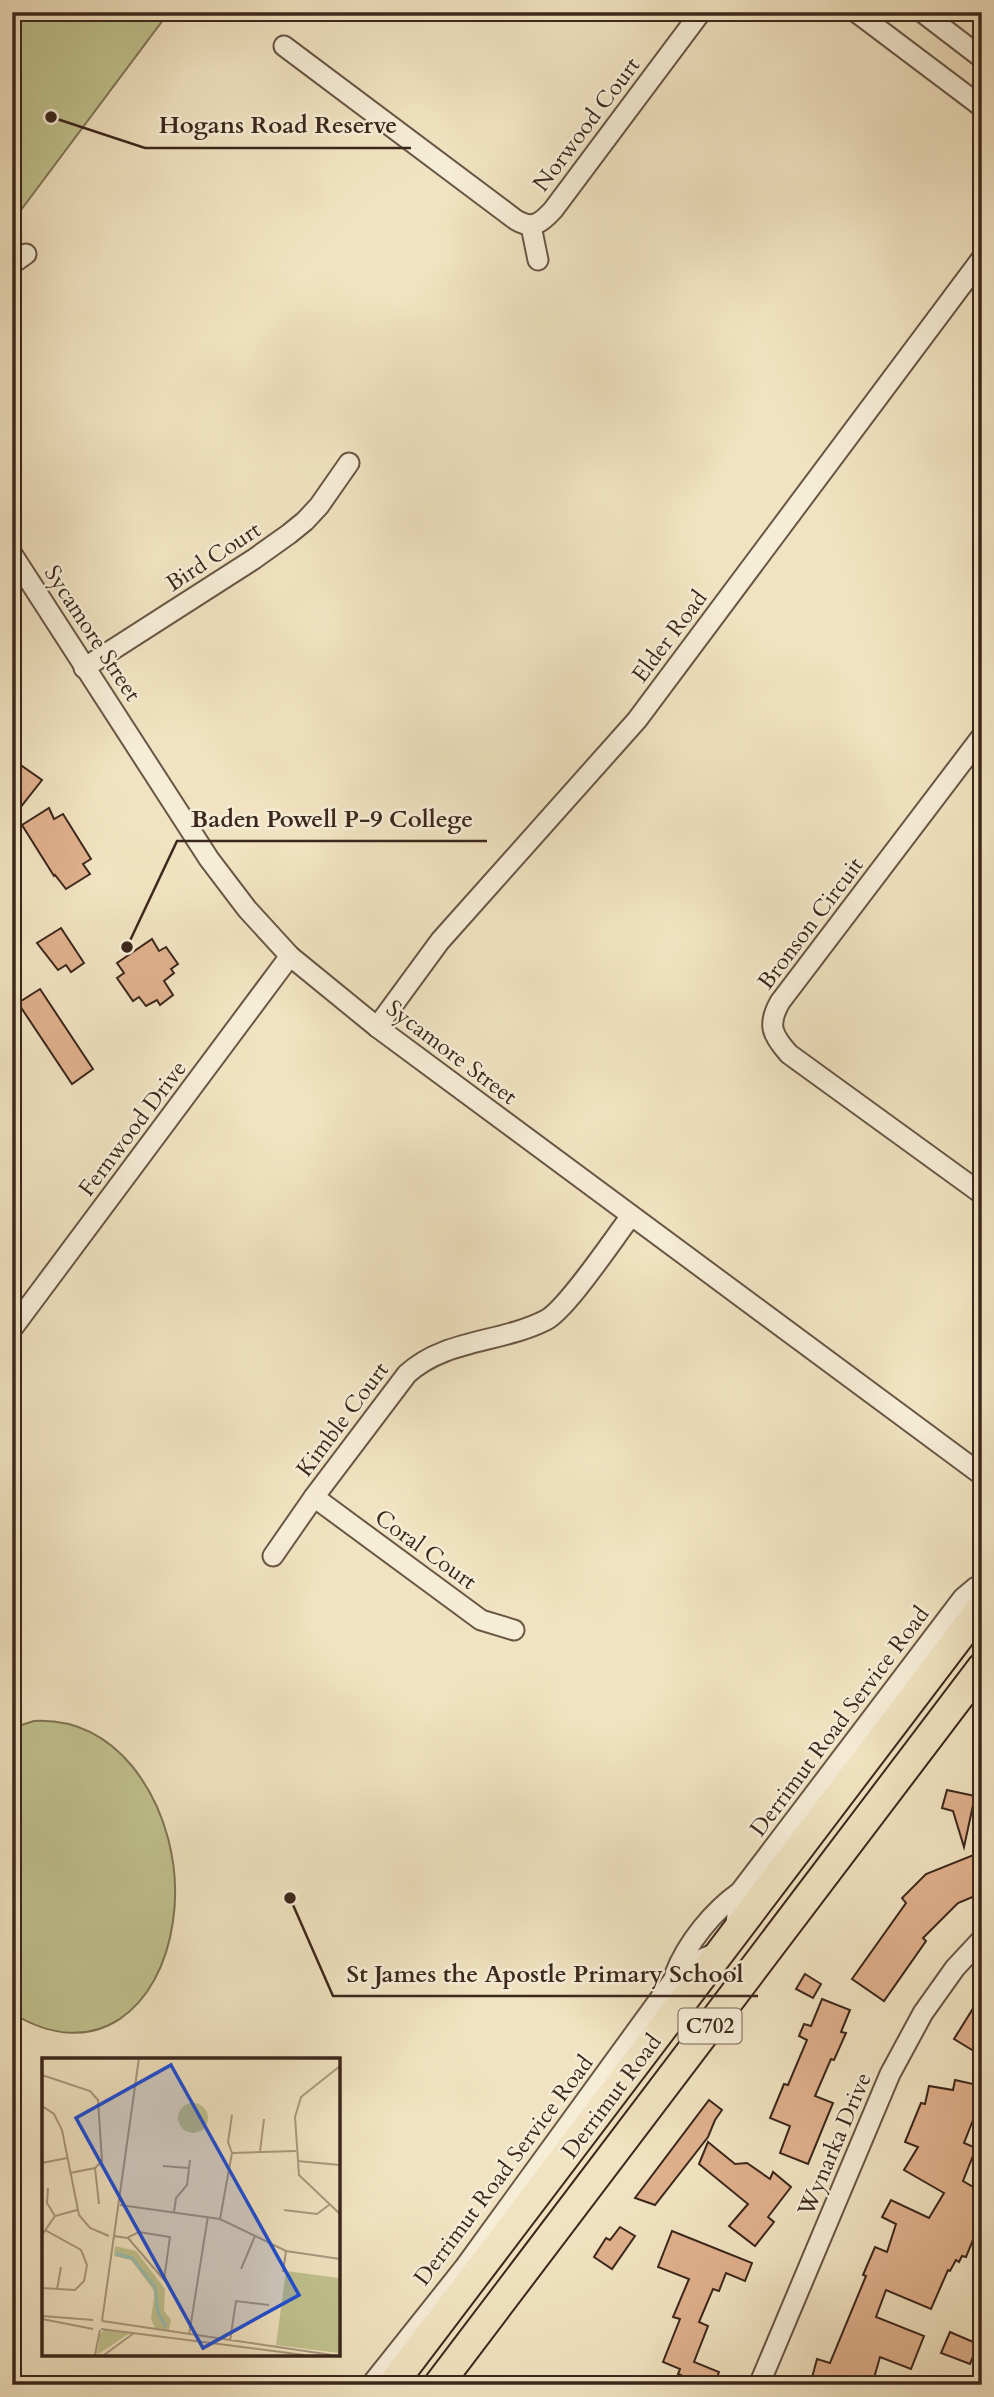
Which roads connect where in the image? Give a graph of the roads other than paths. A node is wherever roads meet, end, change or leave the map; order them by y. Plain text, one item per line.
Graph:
1 (701, 12) edge
2 (856, 12) edge
3 (922, 12) edge
4 (284, 46) dead end
5 (982, 58) edge
6 (982, 107) edge
7 (531, 226) junction
8 (982, 258) edge
9 (538, 260) dead end
10 (349, 463) dead end
11 (12, 554) edge
12 (84, 668) junction
13 (982, 736) edge
14 (290, 956) junction
15 (377, 1027) junction
16 (982, 1194) edge
17 (631, 1216) junction
18 (12, 1329) edge
19 (982, 1475) edge
20 (314, 1497) junction
21 (273, 1556) dead end
22 (982, 1586) edge
23 (982, 1607) edge
24 (514, 1630) dead end
25 (982, 1667) edge
26 (878, 1804) junction
27 (817, 1825) junction
28 (740, 1892) junction
29 (982, 1939) edge
30 (728, 1941) junction
31 (672, 1982) junction
32 (372, 2385) edge
33 (392, 2385) edge
34 (438, 2385) edge
35 (759, 2385) edge

1 - 7 street, Norwood Court
2 - 6 street
3 - 5 street
4 - 7 street
7 - 9 street
8 - 15 street, Elder Road
10 - 12 street, Bird Court
11 - 12 street, Sycamore Street
12 - 14 street, Sycamore Street
13 - 16 street, Bronson Circuit
14 - 15 street, Sycamore Street
14 - 18 street, Fernwood Drive
15 - 17 street, Sycamore Street
17 - 19 street, Sycamore Street
17 - 20 street, Kimble Court
20 - 21 street, Kimble Court
20 - 24 street, Coral Court
22 - 28 street, Derrimut Road Service Road
23 - 27 highway, Derrimut Road / C702
25 - 26 highway, Derrimut Road / C702
26 - 27 highway
26 - 34 highway, Derrimut Road / C702
27 - 30 highway, Derrimut Road / C702
28 - 30 street, Derrimut Road Service Road
28 - 31 street, Derrimut Road Service Road
29 - 35 street, Wynarka Drive
30 - 31 street, Derrimut Road Service Road
30 - 33 highway, Derrimut Road / C702
31 - 32 street, Derrimut Road Service Road

